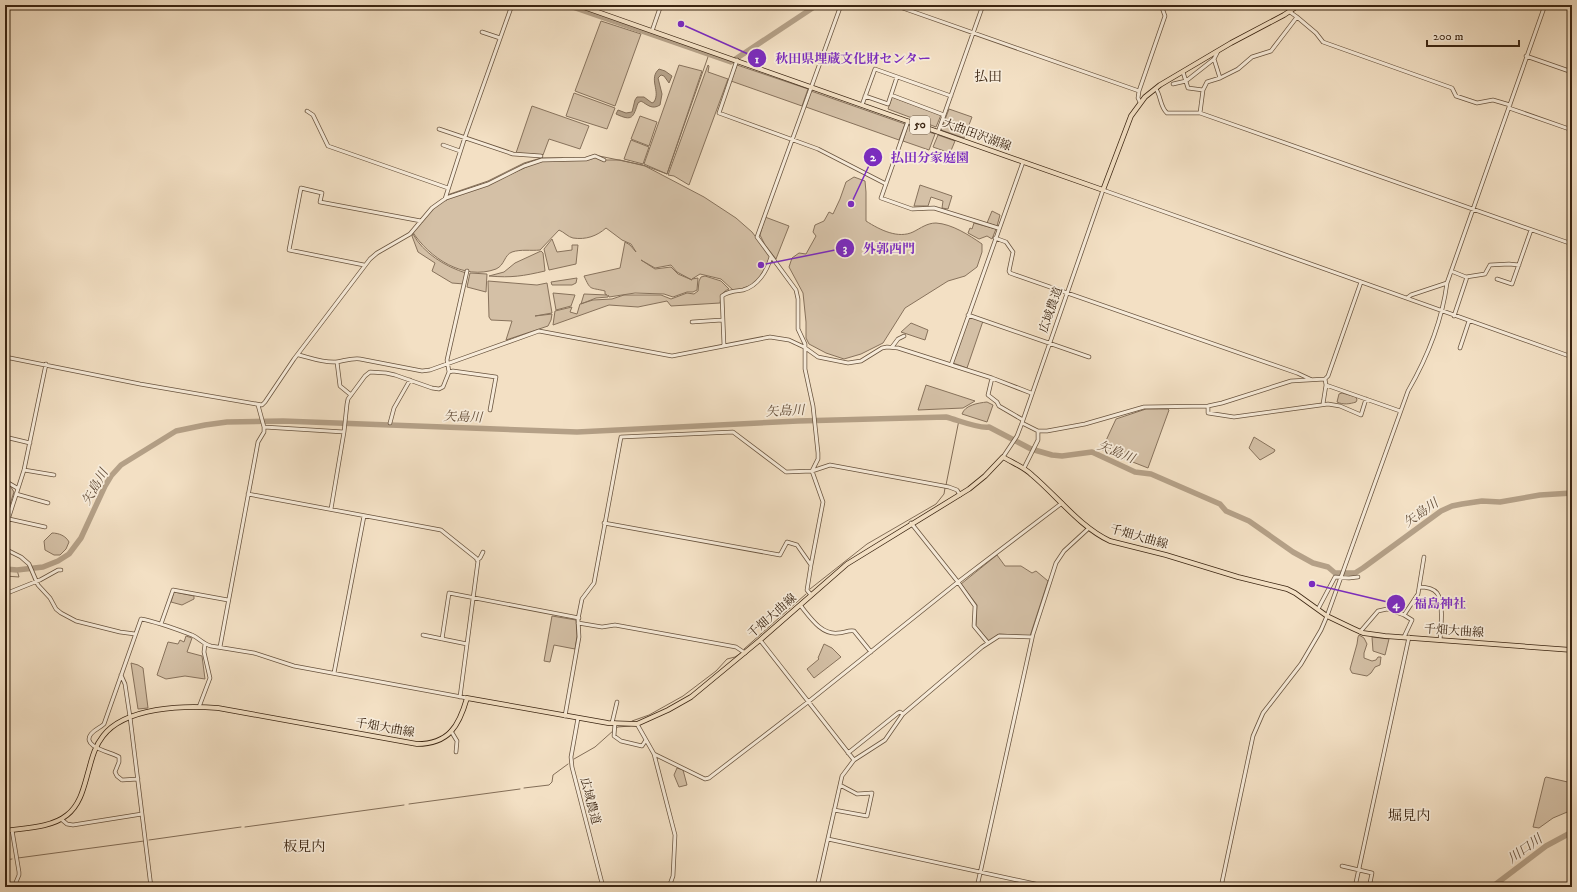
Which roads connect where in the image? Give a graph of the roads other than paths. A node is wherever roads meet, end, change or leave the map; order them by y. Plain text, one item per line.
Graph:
1 (512, 5) edge
2 (578, 5) edge
3 (661, 5) edge
4 (841, 5) edge
5 (894, 5) edge
6 (983, 5) edge
7 (1161, 5) edge
8 (1299, 5) edge
9 (1545, 5) edge
10 (1290, 12) junction
11 (1297, 17) junction
12 (652, 31) junction
13 (482, 32) dead end
14 (973, 33) junction
15 (500, 38) junction
16 (1526, 56) junction
17 (1213, 57) junction
18 (736, 60) junction
19 (1192, 67) junction
20 (1183, 72) junction
21 (1572, 72) edge
22 (1195, 74) junction
23 (1176, 76) junction
24 (897, 77) junction
25 (1220, 78) junction
26 (1186, 81) junction
27 (1178, 83) junction
28 (1173, 84) dead end
29 (811, 87) junction
30 (1156, 88) junction
31 (1203, 90) junction
32 (1139, 91) junction
33 (865, 96) junction
34 (891, 96) junction
35 (950, 96) junction
36 (1140, 102) junction
37 (862, 105) junction
38 (1509, 106) junction
39 (307, 111) dead end
40 (1200, 113) junction
41 (944, 115) junction
42 (908, 121) junction
43 (439, 129) dead end
44 (1572, 130) edge
45 (938, 132) junction
46 (465, 137) junction
47 (792, 140) junction
48 (443, 145) dead end
49 (460, 151) junction
50 (541, 156) dead end
51 (604, 160) dead end
52 (1023, 162) junction
53 (886, 184) junction
54 (448, 188) junction
55 (1103, 190) junction
56 (445, 199) junction
57 (1473, 209) junction
58 (421, 221) junction
59 (998, 228) junction
60 (1531, 230) junction
61 (995, 238) junction
62 (1572, 244) edge
63 (771, 257) junction
64 (364, 265) junction
65 (1519, 265) junction
66 (467, 271) dead end
67 (1450, 271) junction
68 (1467, 277) junction
69 (1496, 279) dead end
70 (1361, 282) junction
71 (1447, 282) junction
72 (1067, 292) junction
73 (1407, 298) junction
74 (1442, 311) junction
75 (968, 315) junction
76 (1454, 316) junction
77 (722, 320) junction
78 (1469, 321) junction
79 (692, 322) dead end
80 (904, 336) dead end
81 (1049, 343) junction
82 (724, 346) junction
83 (804, 347) junction
84 (892, 347) junction
85 (1460, 348) dead end
86 (299, 354) junction
87 (5, 357) edge
88 (1089, 357) dead end
89 (1572, 357) edge
90 (337, 362) junction
91 (447, 363) junction
92 (46, 364) junction
93 (951, 365) junction
94 (449, 372) junction
95 (992, 378) junction
96 (1325, 378) junction
97 (410, 380) junction
98 (1312, 380) junction
99 (1326, 385) junction
100 (1031, 393) junction
101 (351, 395) junction
102 (1366, 399) junction
103 (1322, 404) junction
104 (258, 405) junction
105 (1208, 406) junction
106 (490, 410) dead end
107 (1400, 411) junction
108 (1022, 421) junction
109 (390, 423) dead end
110 (264, 427) junction
111 (1038, 431) junction
112 (344, 432) junction
113 (5, 437) edge
114 (30, 443) junction
115 (1003, 457) junction
116 (1024, 468) junction
117 (24, 470) junction
118 (812, 471) junction
119 (54, 475) dead end
120 (5, 481) edge
121 (17, 488) junction
122 (16, 494) junction
123 (248, 494) junction
124 (960, 495) junction
125 (48, 503) dead end
126 (1062, 503) junction
127 (331, 509) junction
128 (364, 516) junction
129 (8, 519) junction
130 (604, 523) junction
131 (911, 524) junction
132 (45, 527) dead end
133 (1089, 528) junction
134 (5, 530) edge
135 (5, 549) edge
136 (483, 552) dead end
137 (1424, 557) dead end
138 (477, 560) junction
139 (812, 565) junction
140 (61, 570) dead end
141 (1358, 577) dead end
142 (1341, 578) junction
143 (36, 582) junction
144 (958, 582) junction
145 (1419, 587) junction
146 (5, 594) edge
147 (811, 596) junction
148 (473, 598) junction
149 (228, 600) junction
150 (800, 605) junction
151 (1318, 609) junction
152 (1404, 615) junction
153 (1327, 616) junction
154 (579, 618) junction
155 (578, 623) junction
156 (161, 624) junction
157 (1360, 632) junction
158 (135, 634) junction
159 (422, 635) dead end
160 (1032, 637) junction
161 (1404, 637) junction
162 (1409, 637) junction
163 (442, 639) junction
164 (760, 640) junction
165 (1440, 640) junction
166 (205, 644) junction
167 (467, 644) junction
168 (988, 644) junction
169 (220, 647) junction
170 (1572, 650) edge
171 (871, 652) junction
172 (745, 653) junction
173 (334, 673) junction
174 (121, 675) junction
175 (460, 697) junction
176 (467, 698) junction
177 (617, 702) dead end
178 (808, 702) junction
179 (199, 707) junction
180 (903, 714) junction
181 (565, 716) junction
182 (130, 717) junction
183 (578, 718) junction
184 (637, 724) junction
185 (614, 725) junction
186 (451, 731) junction
187 (646, 740) junction
188 (96, 748) junction
189 (456, 752) dead end
190 (848, 753) junction
191 (654, 754) junction
192 (854, 760) junction
193 (138, 779) junction
194 (840, 785) junction
195 (834, 810) junction
196 (142, 814) junction
197 (61, 819) junction
198 (12, 830) junction
199 (5, 831) edge
200 (828, 839) junction
201 (1342, 866) dead end
202 (1359, 870) junction
203 (981, 872) junction
204 (14, 887) edge
205 (151, 887) edge
206 (602, 887) edge
207 (669, 887) edge
208 (817, 887) edge
209 (977, 887) edge
210 (1049, 887) edge
211 (1221, 887) edge
212 (1355, 887) edge
213 (1384, 887) edge

1 - 15 street
2 - 12 main road, 大曲田沢湖線 / 50
3 - 12 street
4 - 29 street
5 - 14 street
6 - 14 street
7 - 32 street
8 - 10 main road
9 - 16 street
10 - 11 street
10 - 17 main road
11 - 25 street
11 - 38 street
12 - 18 main road, 大曲田沢湖線 / 50
13 - 15 street
14 - 32 street
14 - 35 street
15 - 46 street
16 - 21 street
16 - 38 street
17 - 19 main road
17 - 22 street
17 - 25 street
18 - 29 main road, 大曲田沢湖線 / 50
18 - 47 street
19 - 20 main road
19 - 22 street
20 - 23 main road
20 - 26 street
22 - 26 street
23 - 27 street
23 - 30 main road
24 - 33 street
24 - 34 street
24 - 35 street
25 - 31 street
26 - 27 street
26 - 31 street
27 - 28 street
29 - 37 main road, 大曲田沢湖線 / 50
29 - 47 street
30 - 36 main road
30 - 40 street
31 - 40 street
32 - 36 street
33 - 34 street
33 - 37 street
34 - 41 street
35 - 41 street
36 - 55 main road
37 - 42 main road, 大曲田沢湖線 / 50
38 - 44 street
38 - 57 street
39 - 54 street
40 - 57 street
41 - 45 street
42 - 45 main road, 大曲田沢湖線 / 50
42 - 53 street
43 - 46 street
45 - 52 main road, 大曲田沢湖線 / 50
46 - 49 street
46 - 50 street
47 - 53 street
47 - 63 street
48 - 49 street
49 - 54 street
51 - 56 street
52 - 55 main road, 大曲田沢湖線 / 50
52 - 59 street
53 - 59 street
54 - 56 street
55 - 70 street
55 - 72 street, 広域農道
56 - 58 street
57 - 60 street
57 - 67 street
58 - 64 street
58 - 64 street
59 - 61 street
60 - 62 street
60 - 65 street
61 - 72 street
61 - 75 street
63 - 77 street
63 - 83 street
64 - 86 street
65 - 68 street
65 - 69 street
66 - 91 street
67 - 68 street
67 - 71 street
68 - 76 street
70 - 73 street
70 - 96 street
71 - 73 street
71 - 74 street
72 - 81 street, 広域農道
72 - 98 street
73 - 74 street
74 - 76 street
74 - 107 street
75 - 81 street
75 - 93 street
76 - 78 street
77 - 79 street
77 - 82 street
78 - 85 street
78 - 89 street
80 - 84 street
81 - 88 street
81 - 100 street, 広域農道
82 - 83 street
82 - 91 street
83 - 84 street
83 - 118 street
84 - 93 street
86 - 90 street
86 - 104 street
87 - 92 street
90 - 91 street
90 - 101 street
91 - 94 street
92 - 104 street
92 - 114 street
93 - 95 street
94 - 97 street
94 - 106 street
95 - 100 street
95 - 108 street
96 - 98 street
96 - 99 street
97 - 101 street
97 - 109 street
98 - 105 street
99 - 102 street
99 - 103 street
100 - 108 street, 広域農道
101 - 112 street
102 - 103 street
102 - 107 street
103 - 105 street
104 - 110 street
105 - 111 street
107 - 142 street
108 - 111 street
108 - 115 street, 広域農道
110 - 112 street
110 - 123 street
111 - 116 street
112 - 127 street
113 - 114 street
114 - 117 street
115 - 116 main road, 千畑大曲線
115 - 124 main road, 千畑大曲線
116 - 126 main road, 千畑大曲線
117 - 119 street
117 - 121 street
118 - 124 street
118 - 130 street
118 - 139 street
120 - 121 street
121 - 122 street
122 - 125 street
122 - 129 street
123 - 127 street
123 - 149 street
124 - 131 main road, 千畑大曲線
126 - 133 main road, 千畑大曲線
126 - 144 street
127 - 128 street
128 - 138 street
128 - 173 street
129 - 132 street
129 - 134 street
130 - 139 street
130 - 154 street
131 - 144 street
131 - 147 main road, 千畑大曲線
133 - 151 main road, 千畑大曲線
133 - 160 street
135 - 143 street
136 - 138 street
137 - 145 street
138 - 148 street
139 - 147 street
140 - 143 street
141 - 142 street
142 - 151 street
142 - 153 street
143 - 146 street
143 - 158 street
144 - 168 street
144 - 171 street
145 - 152 street
145 - 165 street
147 - 150 main road, 千畑大曲線
148 - 154 street
148 - 163 street
148 - 167 street
149 - 156 street
149 - 169 street
150 - 164 main road, 千畑大曲線
150 - 171 street
151 - 153 main road, 千畑大曲線
152 - 157 street
152 - 161 street
153 - 157 main road, 千畑大曲線
153 - 211 street
154 - 155 street
155 - 172 street
155 - 181 street
156 - 158 street
156 - 166 street
157 - 161 main road, 千畑大曲線
158 - 174 street
159 - 163 street
160 - 168 street
160 - 203 street
161 - 162 main road, 千畑大曲線
162 - 165 main road, 千畑大曲線
162 - 202 street
163 - 167 street
164 - 172 main road, 千畑大曲線
164 - 178 street
165 - 170 main road, 千畑大曲線
166 - 169 street
166 - 179 street
167 - 175 street
168 - 180 street
169 - 173 street
171 - 178 street
172 - 184 main road, 千畑大曲線
173 - 175 street
174 - 182 street
174 - 188 street
175 - 176 street
176 - 181 main road, 千畑大曲線
176 - 186 main road, 千畑大曲線
177 - 185 street
178 - 190 street
178 - 191 street
179 - 182 main road, 千畑大曲線
179 - 186 main road, 千畑大曲線
180 - 190 street
180 - 192 street
181 - 183 main road, 千畑大曲線
182 - 188 main road, 千畑大曲線
182 - 193 street
183 - 185 main road, 千畑大曲線
183 - 206 street, 広域農道
184 - 185 main road, 千畑大曲線
184 - 187 street
185 - 187 street
186 - 189 street
187 - 191 street
188 - 193 street
188 - 197 main road, 千畑大曲線
190 - 192 street
191 - 207 street
192 - 194 street
193 - 196 street
194 - 195 street
194 - 195 street
195 - 200 street
196 - 197 street
196 - 205 street
197 - 198 main road, 千畑大曲線
198 - 199 main road, 千畑大曲線
198 - 204 street
200 - 203 street
200 - 208 street
201 - 202 street
202 - 212 street
202 - 213 street
203 - 209 street
203 - 210 street

